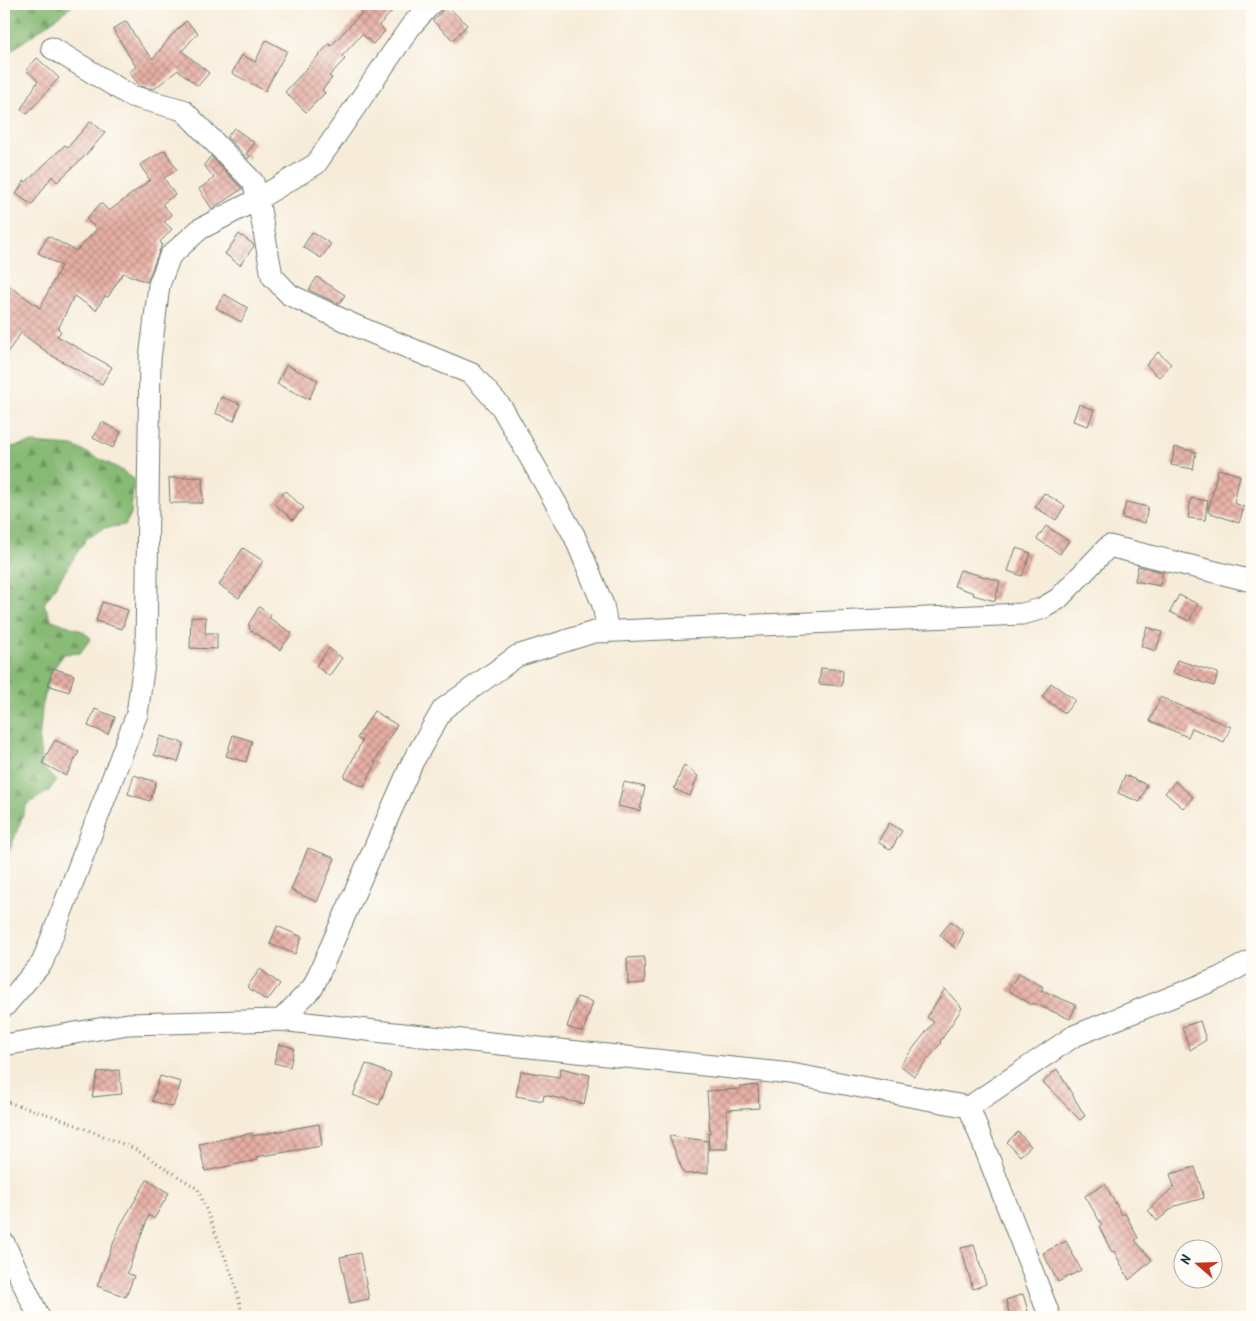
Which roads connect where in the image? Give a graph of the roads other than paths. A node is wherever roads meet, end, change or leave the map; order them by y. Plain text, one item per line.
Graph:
1 (431, 4) edge
2 (52, 48) dead end
3 (258, 198) junction
4 (1252, 581) edge
5 (608, 632) junction
6 (1252, 960) edge
7 (4, 1007) edge
8 (281, 1020) junction
9 (4, 1045) edge
10 (969, 1107) junction
11 (4, 1243) edge
12 (39, 1317) edge
13 (1050, 1317) edge

1 - 3 street
2 - 3 street
3 - 5 street
3 - 7 street
4 - 5 street
5 - 8 street
6 - 10 street
8 - 9 street
8 - 10 street
10 - 13 street
11 - 12 street

